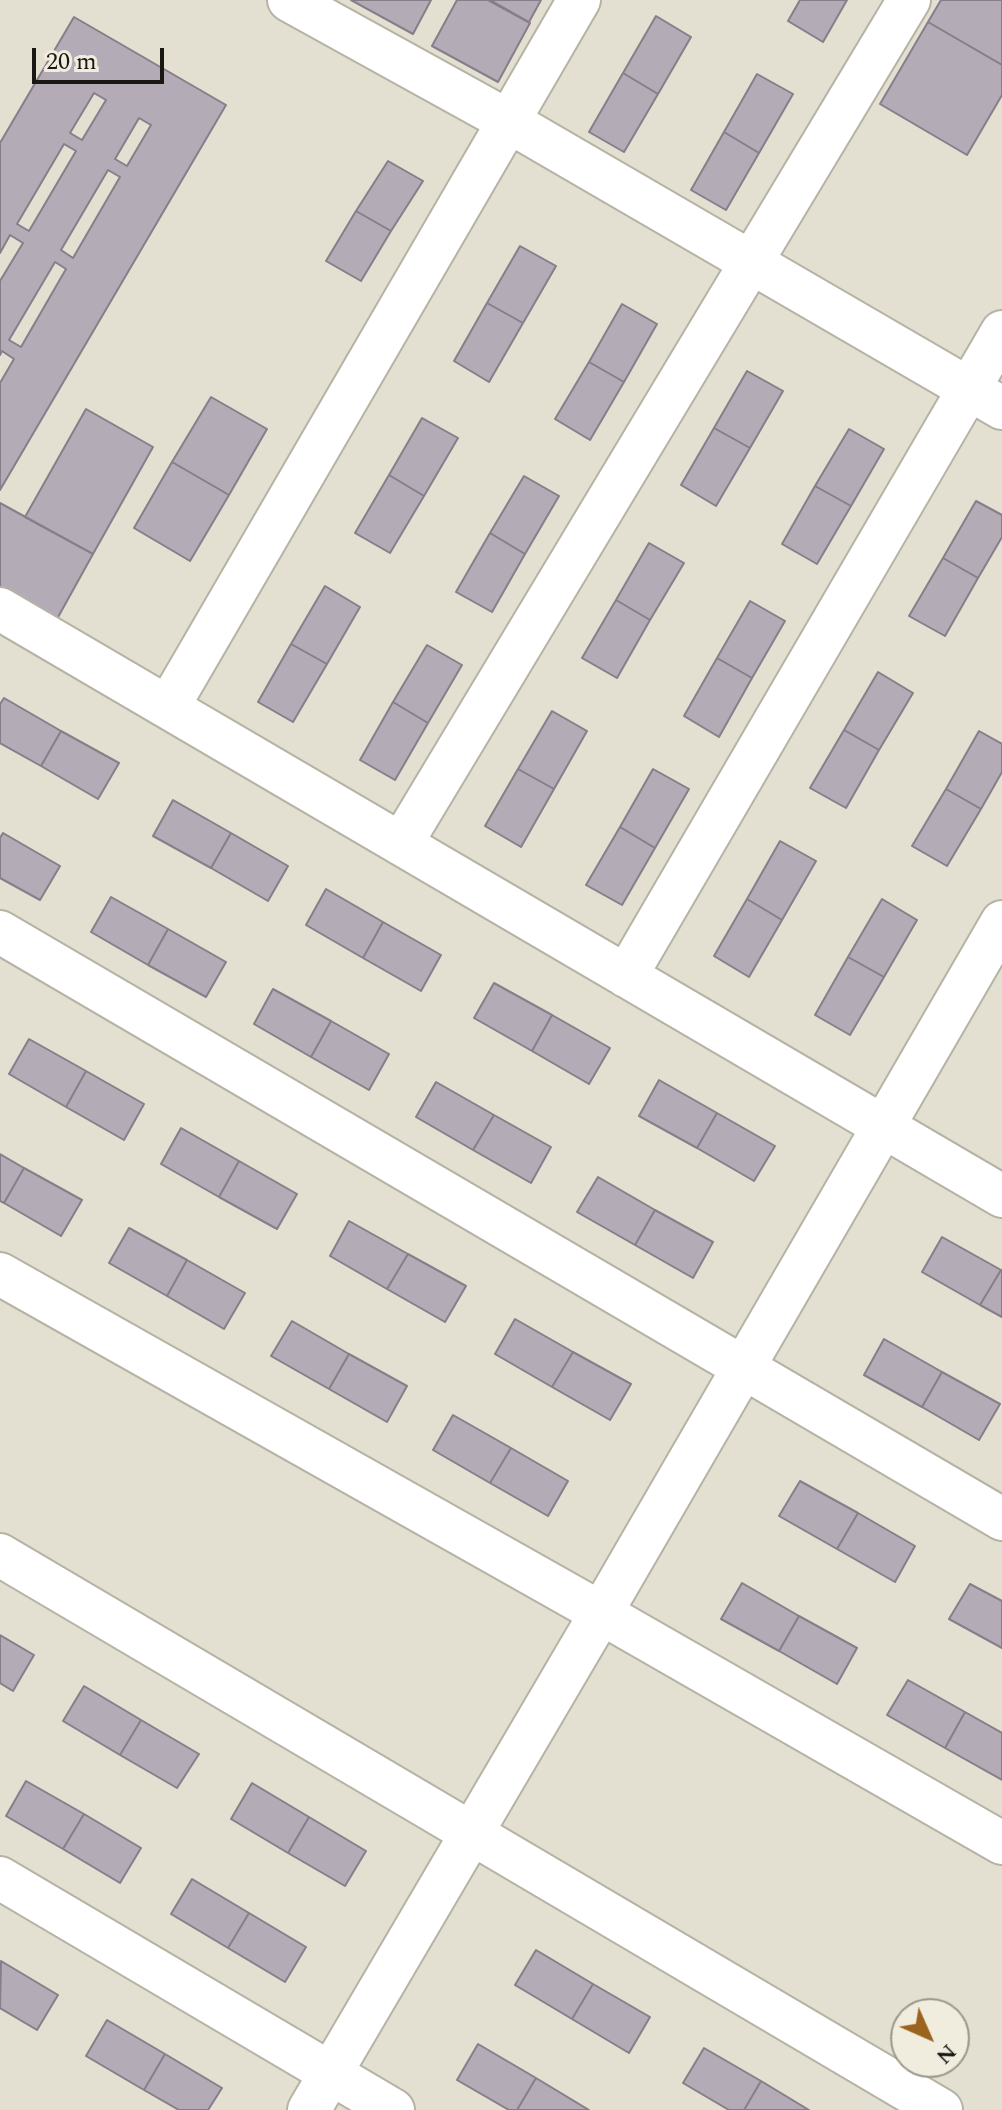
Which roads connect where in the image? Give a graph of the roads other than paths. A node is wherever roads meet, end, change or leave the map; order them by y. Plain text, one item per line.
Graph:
1 (579, 0) edge
2 (909, 0) edge
3 (295, 1) edge
4 (508, 121) junction
5 (751, 263) junction
6 (1002, 332) edge
7 (985, 399) edge
8 (0, 609) edge
9 (168, 707) junction
10 (401, 844) junction
11 (1002, 922) edge
12 (0, 932) edge
13 (626, 976) junction
14 (884, 1127) junction
15 (1002, 1196) edge
16 (0, 1274) edge
17 (743, 1368) junction
18 (1002, 1519) edge
19 (0, 1555) edge
20 (601, 1613) junction
21 (472, 1833) junction
22 (1002, 1843) edge
23 (0, 1878) edge
24 (330, 2073) junction
25 (309, 2110) edge
26 (393, 2110) edge
27 (941, 2110) edge

1 - 4 street
2 - 5 street
3 - 4 street
4 - 5 street
4 - 9 street
5 - 7 street
5 - 10 street
6 - 7 street
7 - 13 street
8 - 9 street
9 - 10 street
10 - 13 street
11 - 14 street
12 - 17 street
13 - 14 street
14 - 15 street
14 - 17 street
16 - 20 street
17 - 18 street
17 - 20 street
19 - 21 street
20 - 21 street
20 - 22 street
21 - 24 street
21 - 27 street
23 - 24 street
24 - 25 street
24 - 26 street

